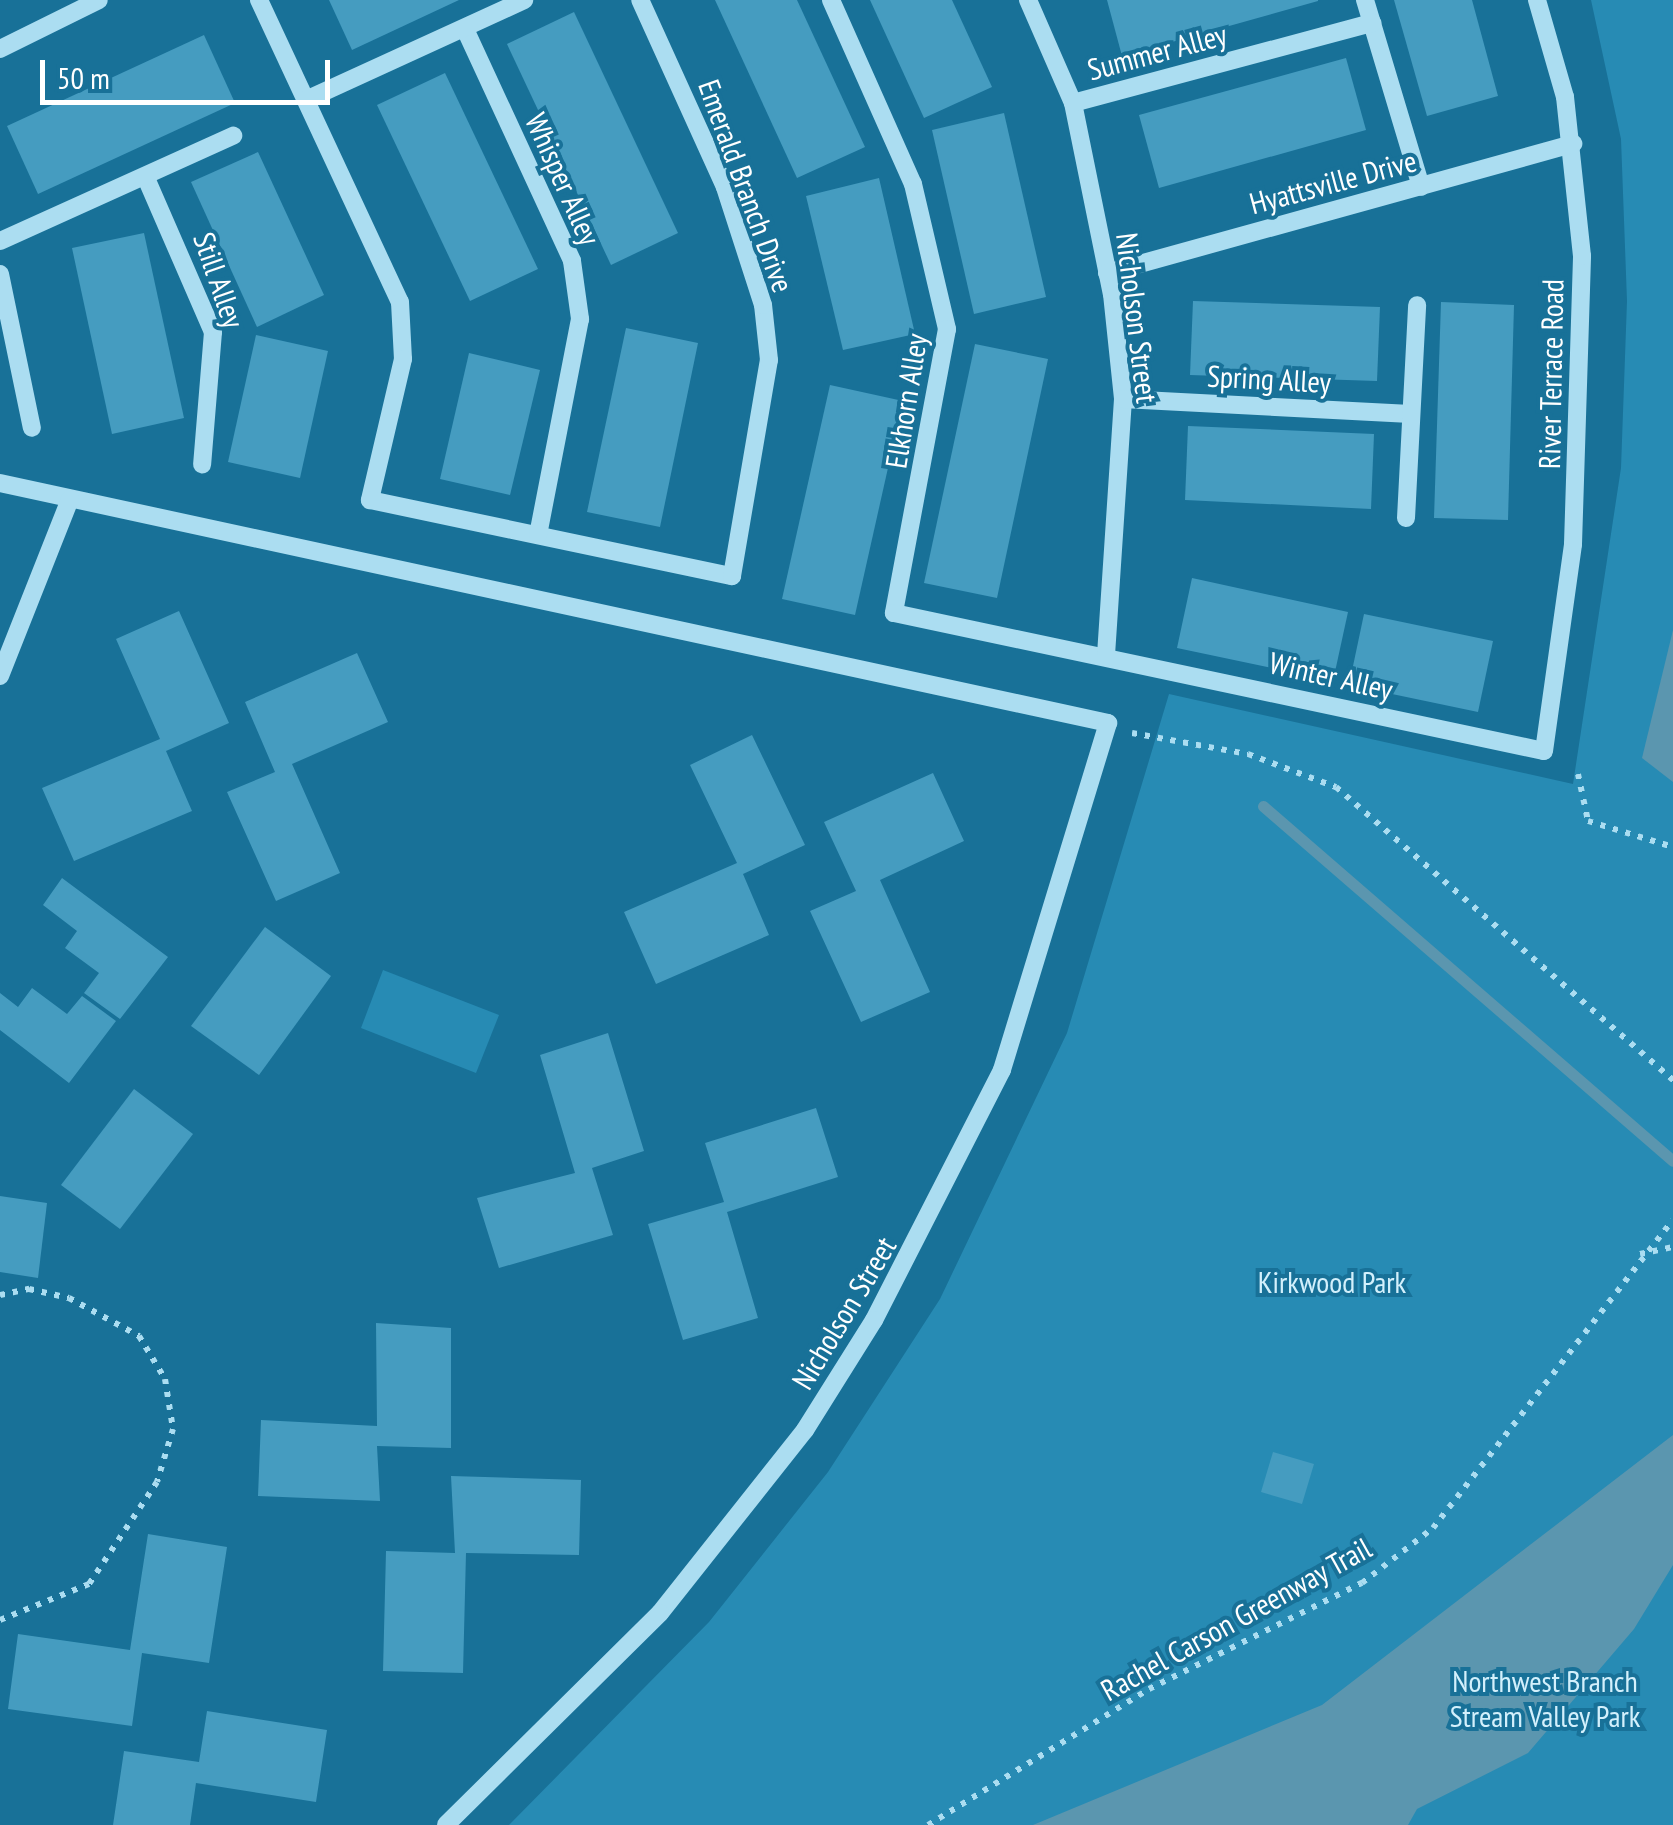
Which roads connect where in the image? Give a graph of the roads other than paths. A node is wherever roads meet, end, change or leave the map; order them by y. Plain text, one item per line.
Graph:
1 (98, 0) edge
2 (259, 0) edge
3 (524, 0) edge
4 (640, 0) edge
5 (832, 0) edge
6 (1028, 0) edge
7 (1366, 0) edge
8 (1537, 0) edge
9 (1372, 22) junction
10 (464, 29) junction
11 (0, 49) edge
12 (306, 100) junction
13 (1074, 104) junction
14 (233, 136) dead end
15 (1572, 144) junction
16 (146, 178) junction
17 (1421, 187) junction
18 (0, 240) edge
19 (1107, 273) junction
20 (0, 274) edge
21 (1417, 305) dead end
22 (1124, 399) junction
23 (1411, 414) junction
24 (32, 428) dead end
25 (202, 465) dead end
26 (0, 483) edge
27 (70, 499) junction
28 (1406, 518) dead end
29 (538, 535) junction
30 (1106, 654) junction
31 (0, 676) edge
32 (1544, 751) joint
33 (446, 1825) edge

1 - 11 street
2 - 12 street
3 - 10 street
4 - 29 street, Emerald Branch Drive
5 - 30 street, Elkhorn Alley
6 - 13 street, Nicholson Street
7 - 9 street
8 - 15 street, River Terrace Road
9 - 13 street, Summer Alley
9 - 17 street
10 - 12 street
10 - 29 street, Whisper Alley
12 - 29 street
13 - 19 street, Nicholson Street
14 - 16 street
15 - 17 street, Hyattsville Drive
15 - 32 street, River Terrace Road
16 - 18 street
16 - 25 street, Still Alley
17 - 19 street, Hyattsville Drive
19 - 22 street, Nicholson Street
20 - 24 street
21 - 23 street
22 - 23 street, Spring Alley
22 - 30 street, Nicholson Street
23 - 28 street
26 - 27 street
27 - 31 street
27 - 33 street, Nicholson Street
30 - 32 street, Winter Alley

